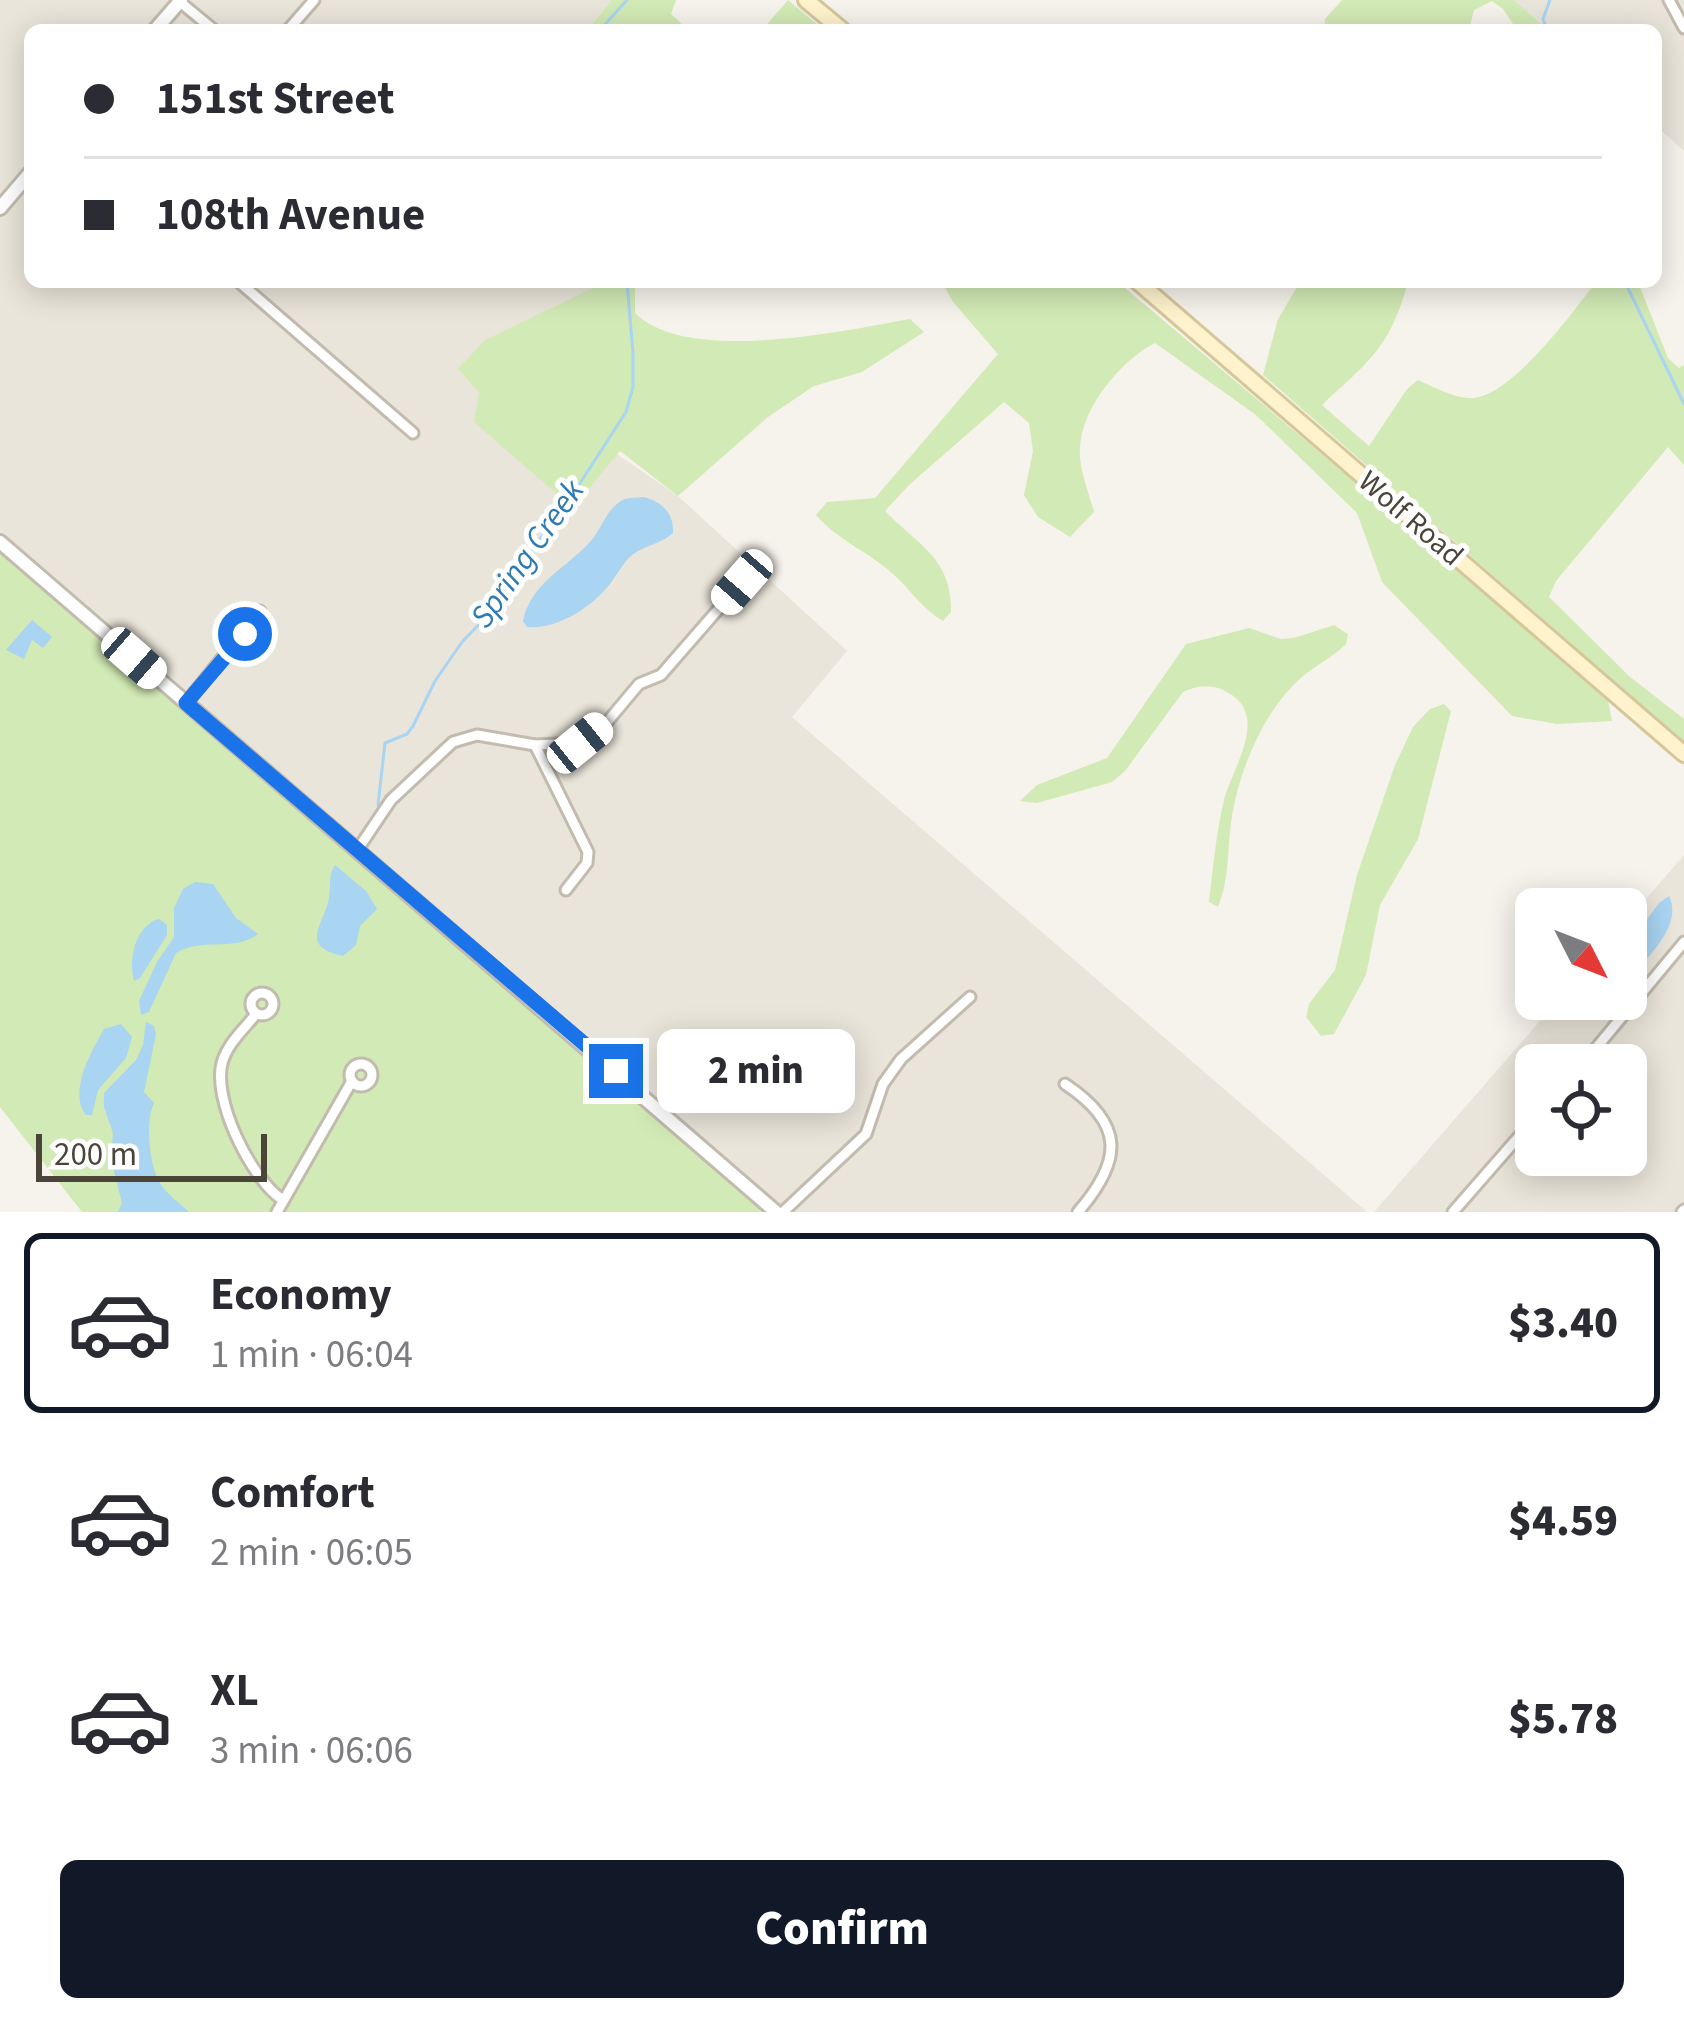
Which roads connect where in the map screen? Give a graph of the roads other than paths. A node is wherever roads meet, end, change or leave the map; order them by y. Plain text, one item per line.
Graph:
1 (314, 0) edge
2 (806, 0) edge
3 (1669, 0) edge
4 (181, 1) edge
5 (160, 24) edge
6 (207, 24) edge
7 (293, 24) edge
8 (835, 24) edge
9 (1684, 28) edge
10 (24, 180) edge
11 (0, 208) edge
12 (246, 288) edge
13 (1145, 288) edge
14 (412, 433) dead end
15 (0, 542) edge
16 (742, 582) dead end
17 (260, 611) dead end
18 (186, 703) junction
19 (535, 745) junction
20 (1684, 754) edge
21 (358, 849) junction
22 (566, 890) dead end
23 (1684, 941) edge
24 (970, 998) dead end
25 (256, 1014) dead end
26 (1599, 1044) edge
27 (352, 1082) dead end
28 (1065, 1084) dead end
29 (1515, 1142) edge
30 (283, 1200) junction
31 (277, 1212) edge
32 (780, 1212) edge
33 (1078, 1212) edge
34 (1453, 1212) edge

1 - 7 street
2 - 8 main road
3 - 9 street
4 - 5 street
4 - 6 street
10 - 11 street
12 - 14 street
13 - 20 main road, Wolf Road
15 - 18 street
16 - 19 street
17 - 18 street
18 - 21 street
19 - 21 street
19 - 22 street
21 - 32 street
23 - 26 street
24 - 32 street
25 - 30 street
27 - 30 street
28 - 33 street
29 - 34 street
30 - 31 street

